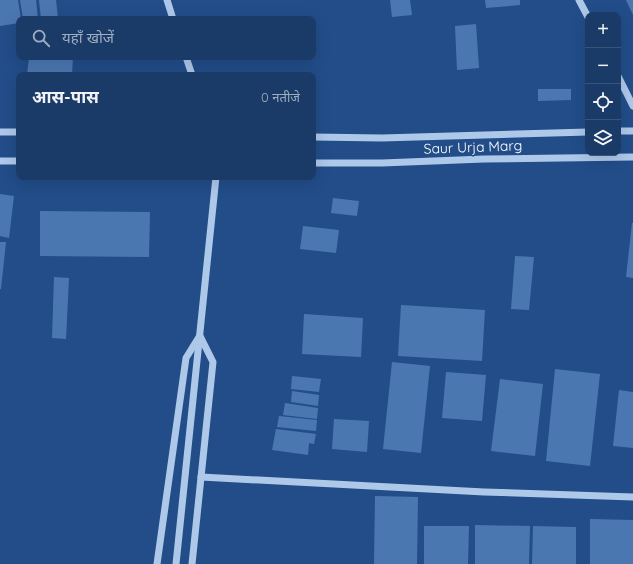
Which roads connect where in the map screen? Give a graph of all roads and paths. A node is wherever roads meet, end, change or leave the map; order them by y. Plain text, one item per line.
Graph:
1 (167, 0) edge
2 (579, 0) edge
3 (585, 12) edge
4 (172, 16) edge
5 (187, 60) edge
6 (191, 72) edge
7 (621, 82) edge
8 (633, 106) edge
9 (621, 131) edge
10 (633, 131) edge
11 (0, 132) edge
12 (16, 132) edge
13 (585, 132) edge
14 (316, 137) edge
15 (633, 157) edge
16 (0, 161) edge
17 (16, 161) edge
18 (316, 163) edge
19 (216, 180) edge
20 (200, 335) junction
21 (201, 477) junction
22 (633, 497) edge
23 (157, 564) edge
24 (176, 564) edge
25 (192, 564) edge

1 - 4 street
2 - 3 street
5 - 6 street
7 - 8 street
9 - 10 street
11 - 12 street
13 - 14 street, Saur Urja Marg
15 - 18 street, Saur Urja Marg
16 - 17 street
19 - 20 street
20 - 21 street
20 - 23 street
20 - 24 street
21 - 22 street
21 - 25 street

